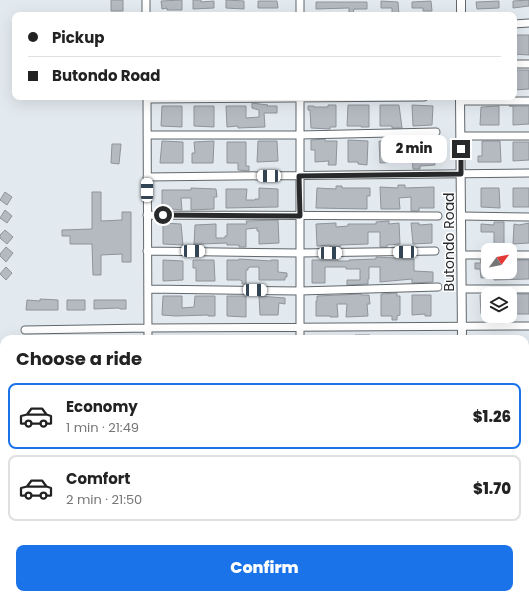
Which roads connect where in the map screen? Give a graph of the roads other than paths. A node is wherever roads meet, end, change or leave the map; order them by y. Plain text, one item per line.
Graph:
1 (146, 0) edge
2 (300, 0) edge
3 (461, 0) edge
4 (146, 12) edge
5 (300, 12) edge
6 (461, 12) edge
7 (529, 23) edge
8 (517, 24) edge
9 (517, 64) edge
10 (529, 64) edge
11 (147, 100) edge
12 (300, 100) edge
13 (460, 100) edge
14 (494, 100) edge
15 (529, 101) edge
16 (436, 132) dead end
17 (147, 135) junction
18 (300, 135) junction
19 (461, 136) junction
20 (529, 136) edge
21 (529, 173) edge
22 (461, 174) junction
23 (299, 176) junction
24 (147, 177) junction
25 (147, 215) junction
26 (300, 216) junction
27 (438, 216) dead end
28 (462, 216) junction
29 (529, 217) edge
30 (147, 251) junction
31 (435, 251) dead end
32 (300, 253) junction
33 (462, 255) junction
34 (481, 255) edge
35 (517, 255) edge
36 (529, 255) edge
37 (438, 287) dead end
38 (148, 289) junction
39 (462, 289) junction
40 (529, 289) edge
41 (300, 290) junction
42 (529, 326) edge
43 (462, 327) junction
44 (148, 328) junction
45 (300, 328) junction
46 (25, 330) dead end
47 (148, 335) edge
48 (300, 335) edge
49 (462, 335) edge

1 - 4 street
2 - 5 street
3 - 6 street
7 - 8 street
9 - 10 street
11 - 17 street
12 - 18 street
13 - 19 street, Butondo Road
14 - 15 street
16 - 18 street
17 - 18 street
17 - 24 street
18 - 23 street
19 - 20 street
19 - 22 street, Butondo Road
21 - 22 street
22 - 23 street
22 - 28 street, Butondo Road
23 - 24 street
23 - 26 street
24 - 25 street
25 - 26 street
25 - 30 street
26 - 27 street
26 - 32 street
28 - 29 street
28 - 33 street, Butondo Road
30 - 32 street
30 - 38 street
31 - 32 street
32 - 41 street
33 - 34 street
33 - 39 street, Butondo Road
35 - 36 street
37 - 41 street
38 - 41 street
38 - 44 street
39 - 40 street
39 - 43 street, Butondo Road
41 - 45 street
42 - 43 street
43 - 45 street
43 - 49 street, Butondo Road
44 - 45 street
44 - 46 street
44 - 47 street
45 - 48 street

